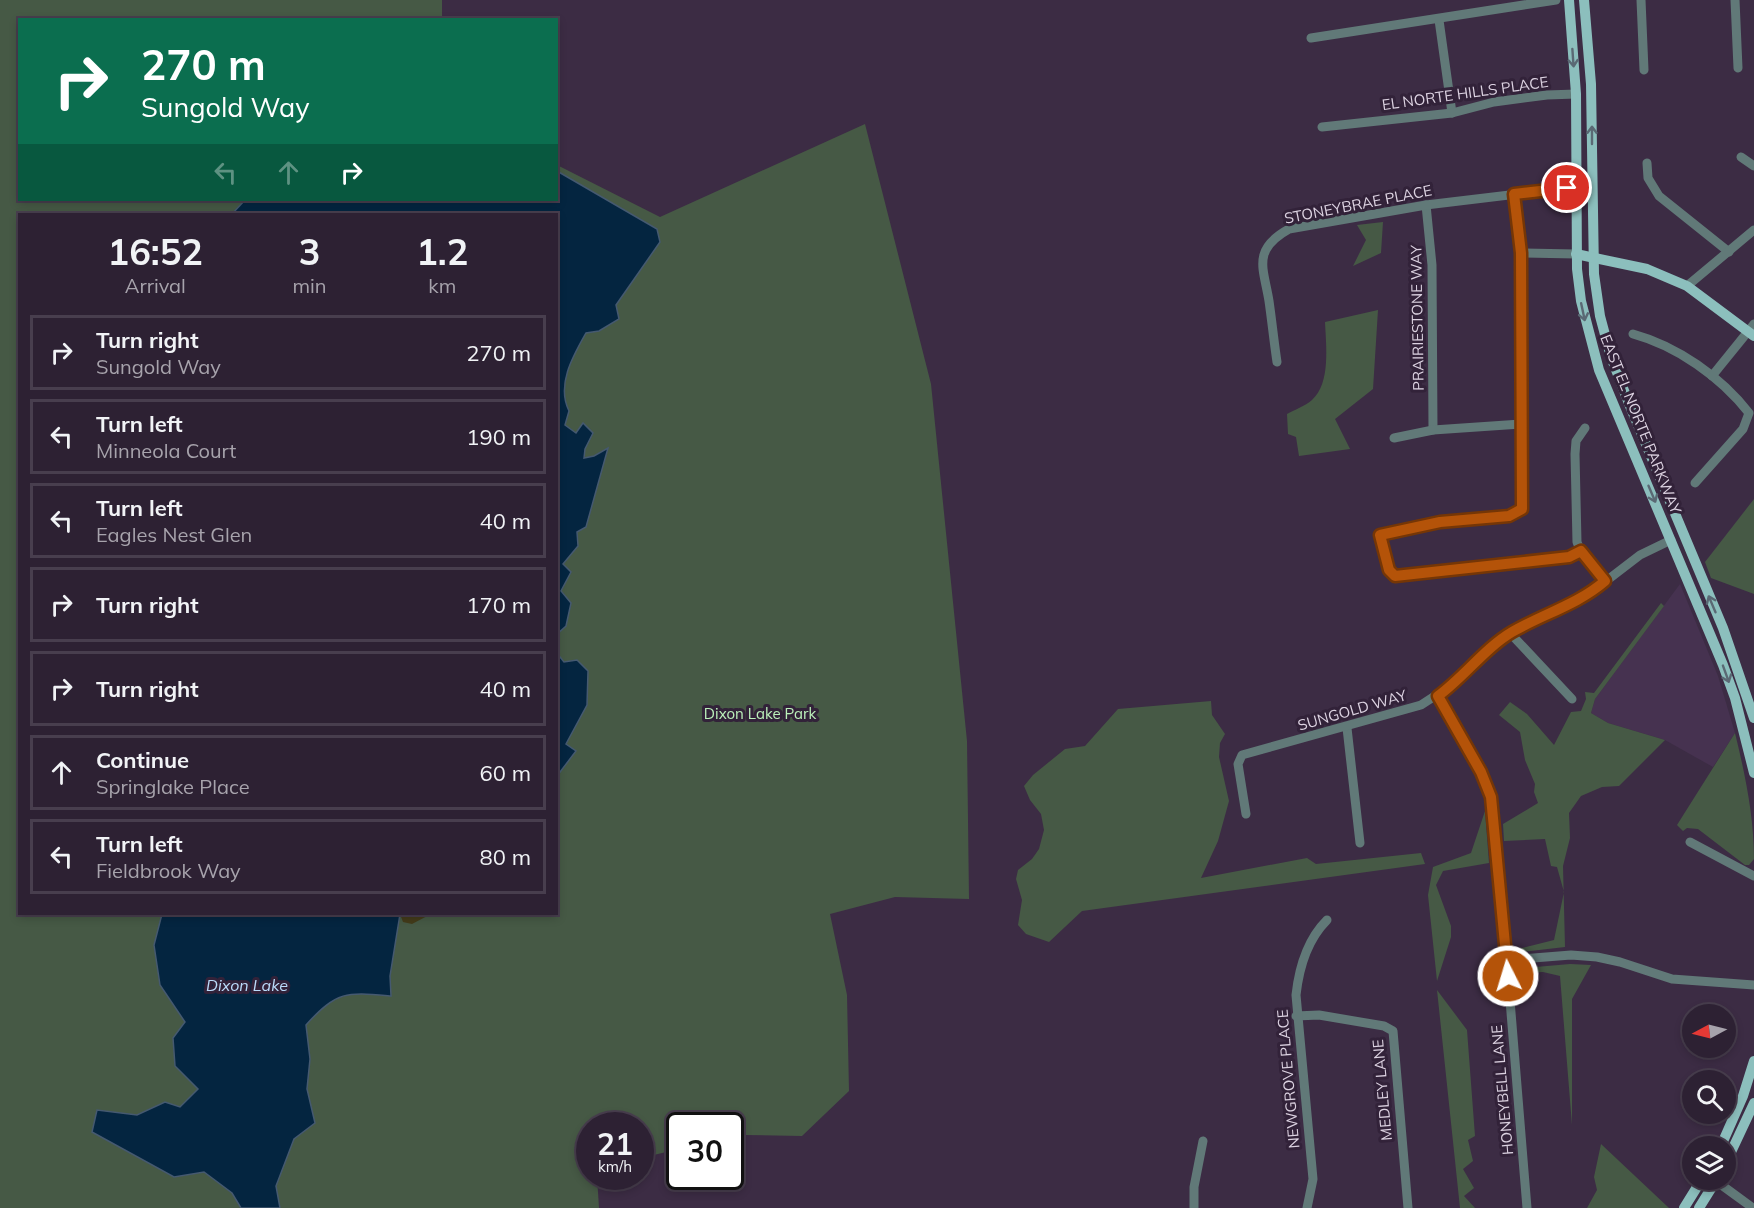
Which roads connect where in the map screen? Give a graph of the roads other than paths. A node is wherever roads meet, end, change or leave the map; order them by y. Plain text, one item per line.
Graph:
1 (1556, 0) edge
2 (1569, 0) edge
3 (1584, 0) edge
4 (1641, 0) edge
5 (1735, 0) edge
6 (1504, 4) edge
7 (1439, 20) junction
8 (1311, 38) dead end
9 (1738, 68) dead end
10 (1644, 70) dead end
11 (1576, 94) junction
12 (1452, 113) junction
13 (1322, 127) dead end
14 (1741, 157) dead end
15 (1647, 164) dead end
16 (1754, 166) edge
17 (1576, 187) junction
18 (1514, 194) junction
19 (1426, 206) junction
20 (1754, 230) edge
21 (1729, 252) junction
22 (1521, 253) junction
23 (1576, 254) junction
24 (1593, 257) junction
25 (1687, 286) junction
26 (1752, 330) edge
27 (1633, 334) dead end
28 (1277, 362) dead end
29 (1712, 376) junction
30 (1521, 424) junction
31 (1585, 428) dead end
32 (1433, 430) junction
33 (1394, 438) dead end
34 (1695, 483) dead end
35 (1671, 540) junction
36 (1581, 551) junction
37 (1605, 581) junction
38 (1510, 633) junction
39 (1438, 696) junction
40 (1572, 699) dead end
41 (1754, 718) edge
42 (1347, 728) junction
43 (1754, 773) edge
44 (1246, 814) dead end
45 (1690, 842) dead end
46 (1360, 843) dead end
47 (1754, 876) edge
48 (1327, 920) dead end
49 (1507, 960) junction
50 (1754, 985) edge
51 (1296, 1016) junction
52 (1754, 1061) edge
53 (1754, 1105) edge
54 (1725, 1136) edge
55 (1203, 1141) dead end
56 (1736, 1142) edge
57 (1695, 1190) edge
58 (1711, 1190) edge
59 (1730, 1190) edge
60 (1194, 1208) edge
61 (1307, 1208) edge
62 (1408, 1208) edge
63 (1527, 1208) edge
64 (1684, 1208) edge
65 (1699, 1208) edge
66 (1753, 1208) edge

1 - 6 street
2 -> 11 main road, EAST EL NORTE PARKWAY
24 -> 3 main road, EAST EL NORTE PARKWAY
4 - 10 street
5 - 9 street
6 - 7 street
7 - 8 street
7 - 12 street
11 - 12 street, EL NORTE HILLS PLACE
11 - 17 main road, EAST EL NORTE PARKWAY
12 - 13 street, EL NORTE HILLS PLACE
14 - 16 street
15 - 21 street
17 - 18 street, STONEYBRAE PLACE
17 - 23 main road, EAST EL NORTE PARKWAY
18 - 19 street, STONEYBRAE PLACE
18 - 22 street
19 - 28 street, STONEYBRAE PLACE
19 - 32 street, PRAIRIESTONE WAY
20 - 21 street
21 - 25 street
22 - 23 street
22 - 30 street
23 - 24 main road
23 -> 35 main road, EAST EL NORTE PARKWAY
24 - 25 main road
41 -> 24 main road, EAST EL NORTE PARKWAY
25 - 26 main road
26 - 29 street
27 - 29 street
29 - 34 street
30 - 32 street
30 - 36 street
31 - 36 street
32 - 33 street
35 - 37 street, SUNGOLD WAY
35 -> 43 main road, EAST EL NORTE PARKWAY
36 - 37 street
37 - 38 street, SUNGOLD WAY
38 - 39 street, SUNGOLD WAY
38 - 40 street
39 - 42 street, SUNGOLD WAY
39 - 49 street, HONEYBELL LANE
42 - 44 street, SUNGOLD WAY
42 - 46 street
45 - 47 street
48 - 51 street, NEWGROVE PLACE
49 - 50 street
49 - 63 street, HONEYBELL LANE
51 - 61 street, NEWGROVE PLACE
51 - 62 street, MEDLEY LANE
52 - 54 main road
53 - 56 main road
55 - 60 street
57 - 64 main road
58 - 65 main road
59 - 66 street

